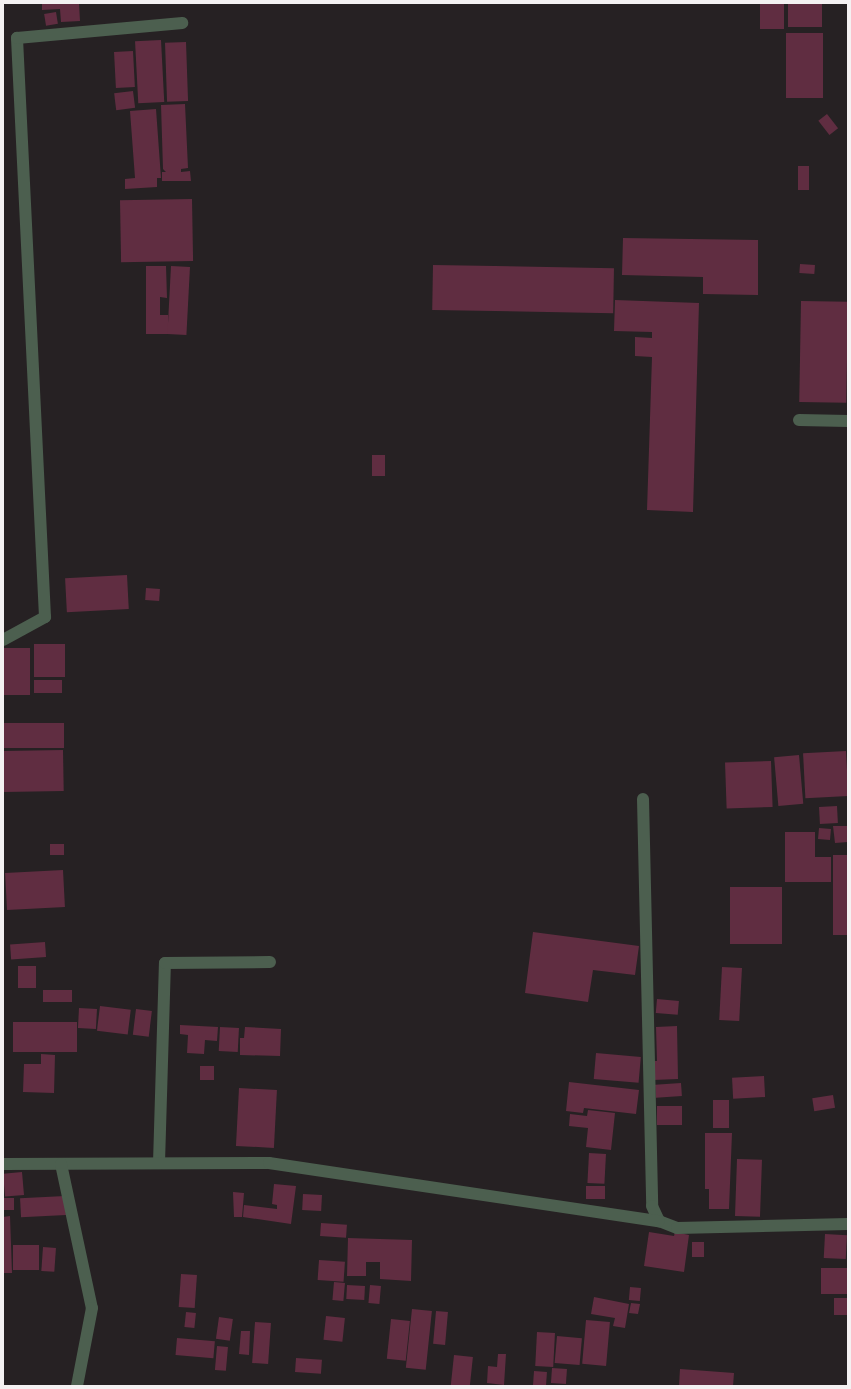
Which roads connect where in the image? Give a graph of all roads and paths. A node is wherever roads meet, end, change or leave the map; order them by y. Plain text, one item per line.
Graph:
1 (182, 23) dead end
2 (799, 420) dead end
3 (848, 421) edge
4 (3, 640) edge
5 (643, 799) dead end
6 (270, 962) dead end
7 (159, 1163) junction
8 (3, 1164) edge
9 (61, 1164) junction
10 (659, 1222) junction
11 (848, 1224) edge
12 (77, 1386) edge

1 - 4 street
2 - 3 street
5 - 10 street
6 - 7 street
7 - 9 street
7 - 10 street
8 - 9 street
9 - 12 street
10 - 11 street

